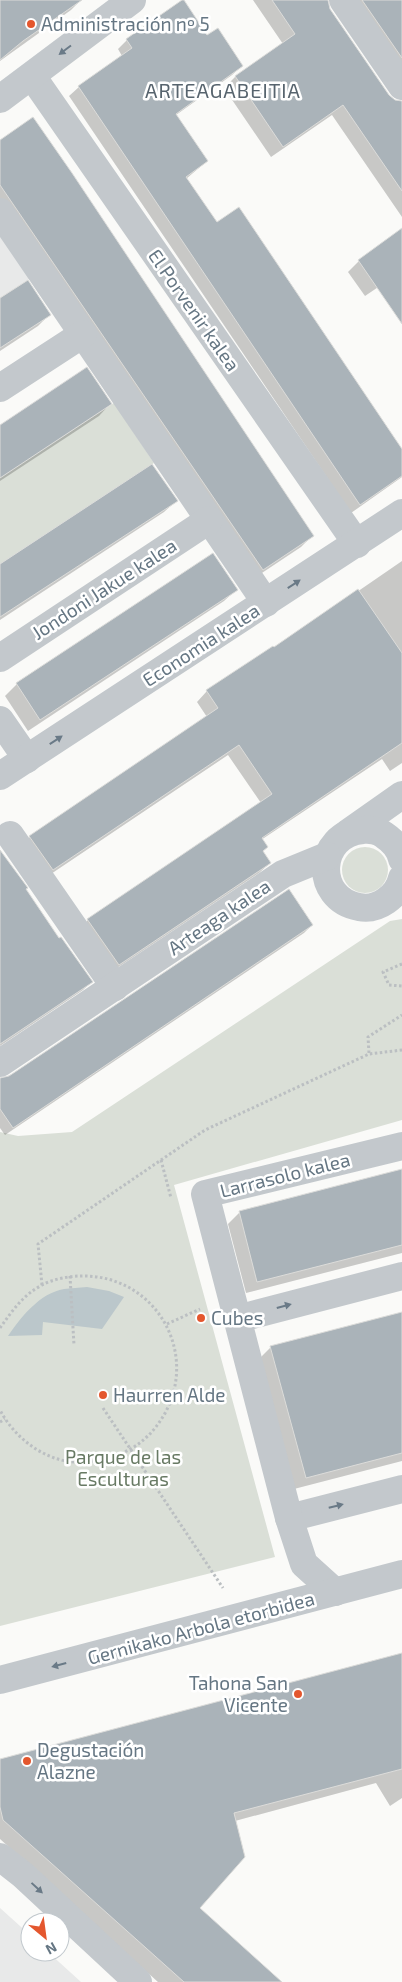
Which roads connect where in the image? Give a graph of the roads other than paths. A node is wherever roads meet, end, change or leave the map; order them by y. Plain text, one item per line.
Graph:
1 (132, 0) edge
2 (342, 0) edge
3 (32, 76) junction
4 (402, 86) edge
5 (0, 100) edge
6 (0, 212) edge
7 (83, 334) junction
8 (0, 388) edge
9 (402, 513) edge
10 (209, 520) junction
11 (356, 544) junction
12 (266, 603) junction
13 (0, 658) edge
14 (0, 720) edge
15 (26, 758) junction
16 (0, 776) edge
17 (402, 795) edge
18 (10, 835) dead end
19 (336, 846) junction
20 (402, 859) edge
21 (402, 878) edge
22 (115, 987) junction
23 (0, 1064) edge
24 (402, 1146) edge
25 (402, 1276) edge
26 (237, 1319) junction
27 (402, 1489) edge
28 (289, 1518) junction
29 (402, 1574) edge
30 (336, 1592) junction
31 (0, 1680) edge
32 (0, 1857) edge
33 (138, 1982) edge

1 -> 3 street
2 - 4 street
3 - 5 street
3 - 11 street, El Porvenir kalea
6 - 7 street
7 - 8 street
7 - 10 street
9 - 11 street, Economia kalea
10 - 12 street
10 - 13 street, Jondoni Jakue kalea
12 -> 11 street, Economia kalea
15 -> 12 street, Economia kalea
14 - 15 street
15 - 16 street, Economia kalea
17 - 19 street, Arteaga kalea
18 - 22 street
19 - 20 street
19 - 21 street
19 - 22 street, Arteaga kalea
22 - 23 street, Arteaga kalea
24 - 26 street, Larrasolo kalea
26 -> 25 street
26 - 28 street, Larrasolo kalea
28 -> 27 street
28 - 30 street, Larrasolo kalea
29 - 30 street, Gernikako Arbola etorbidea
30 -> 31 street, Gernikako Arbola etorbidea
32 -> 33 street

